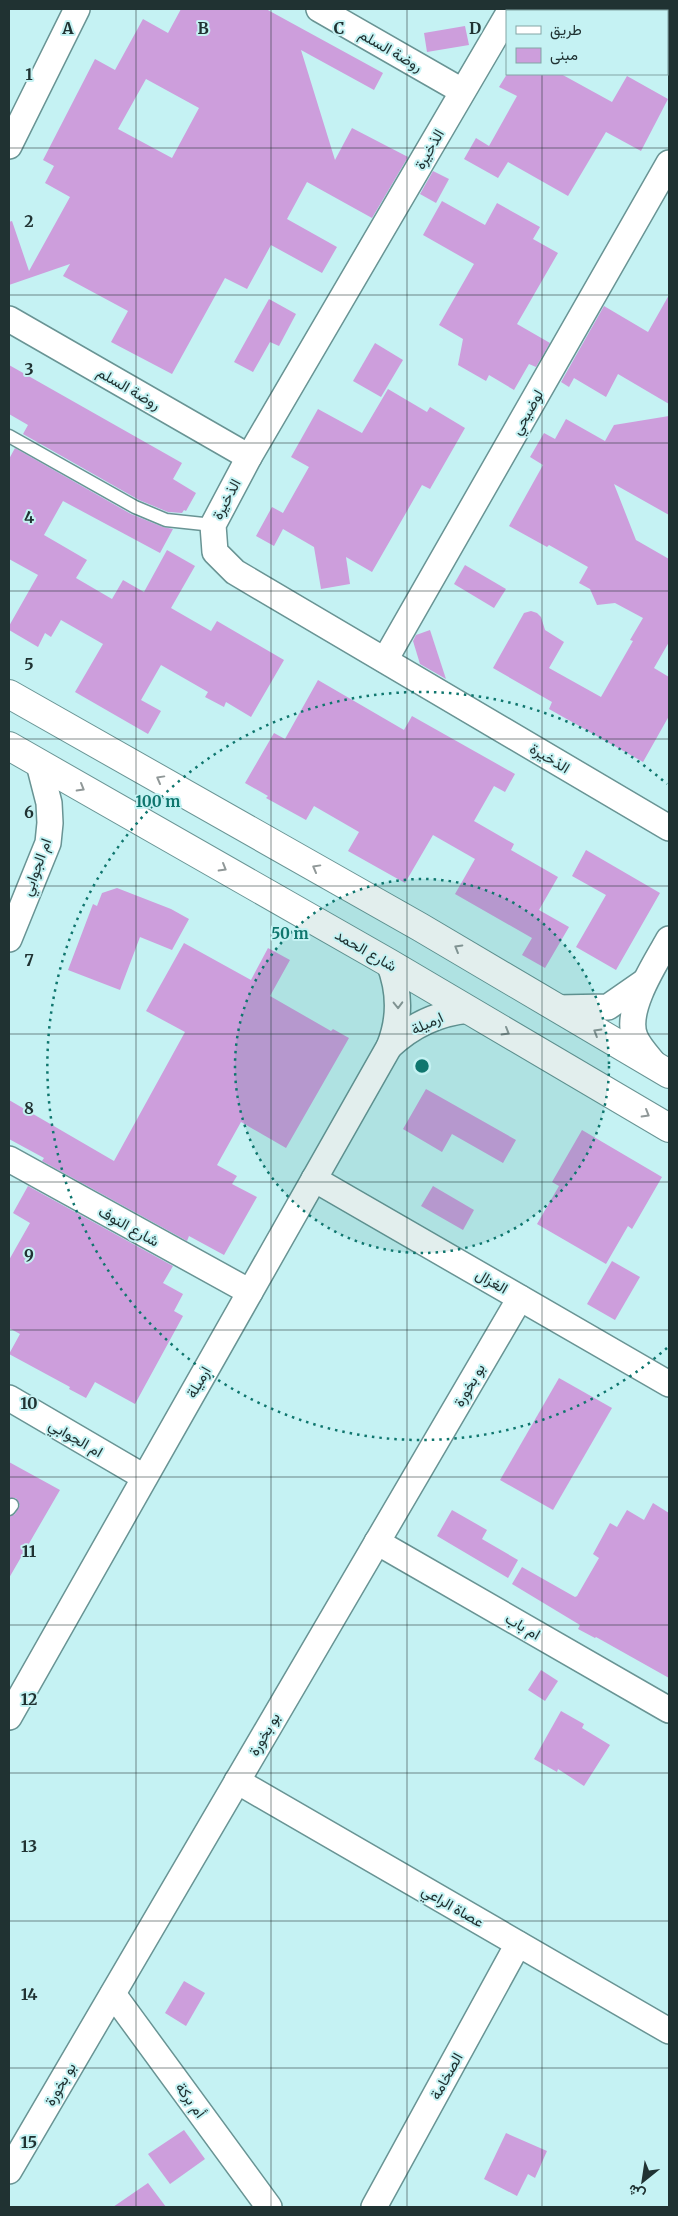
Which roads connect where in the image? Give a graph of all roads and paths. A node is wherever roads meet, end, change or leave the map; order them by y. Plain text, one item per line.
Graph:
1 (77, 9) edge
2 (319, 9) edge
3 (506, 18) edge
4 (462, 92) junction
5 (9, 146) edge
6 (669, 163) edge
7 (9, 319) edge
8 (9, 436) edge
9 (249, 457) junction
10 (213, 525) junction
11 (385, 660) junction
12 (9, 694) edge
13 (9, 746) edge
14 (39, 764) junction
15 (669, 828) edge
16 (9, 939) edge
17 (669, 939) edge
18 (389, 963) junction
19 (644, 982) junction
20 (557, 1008) junction
21 (469, 1010) junction
22 (389, 1047) junction
23 (662, 1070) edge
24 (669, 1128) edge
25 (9, 1159) edge
26 (314, 1179) junction
27 (250, 1292) junction
28 (520, 1298) junction
29 (669, 1384) edge
30 (9, 1398) edge
31 (144, 1477) junction
32 (377, 1542) junction
33 (669, 1710) edge
34 (9, 1717) edge
35 (237, 1781) junction
36 (518, 1944) junction
37 (113, 1994) junction
38 (669, 2031) edge
39 (9, 2171) edge
40 (269, 2207) edge
41 (374, 2207) edge

1 - 5 street
2 - 4 street, روضة السلم
3 - 4 street, الذخيرة
4 - 9 street, الذخيرة
6 - 11 street, لوضيحي
7 - 9 street, روضة السلم
8 - 10 lane
9 - 10 street, الذخيرة
10 - 11 street, الذخيرة
11 - 15 street, الذخيرة
20 -> 12 street
13 - 14 street, شارع الحمد
14 - 16 street, ام الجوابي
14 -> 18 street, شارع الحمد
17 - 19 street
18 - 21 street, شارع الحمد
18 -> 22 street, ارميلة
19 - 20 street
19 - 23 street
23 -> 20 street
21 - 22 street, ارميلة
21 -> 24 street, شارع الحمد
22 - 26 street, ارميلة
25 - 27 street, شارع النوف
26 - 27 street, ارميلة
26 - 28 street, الغزال
27 - 31 street, ارميلة
28 - 29 street, الغزال
28 - 32 street, بو بخورة
30 - 31 street, ام الجوابي
31 - 34 street, ارميلة
32 - 33 street, ام باب
32 - 35 street, بو بخورة
35 - 36 street, عصاة الراعي
35 - 37 street, بو بخورة
36 - 38 street, عصاة الراعي
36 - 41 street, الصخامة
37 - 39 street, بو بخورة
37 - 40 street, أم بركة

